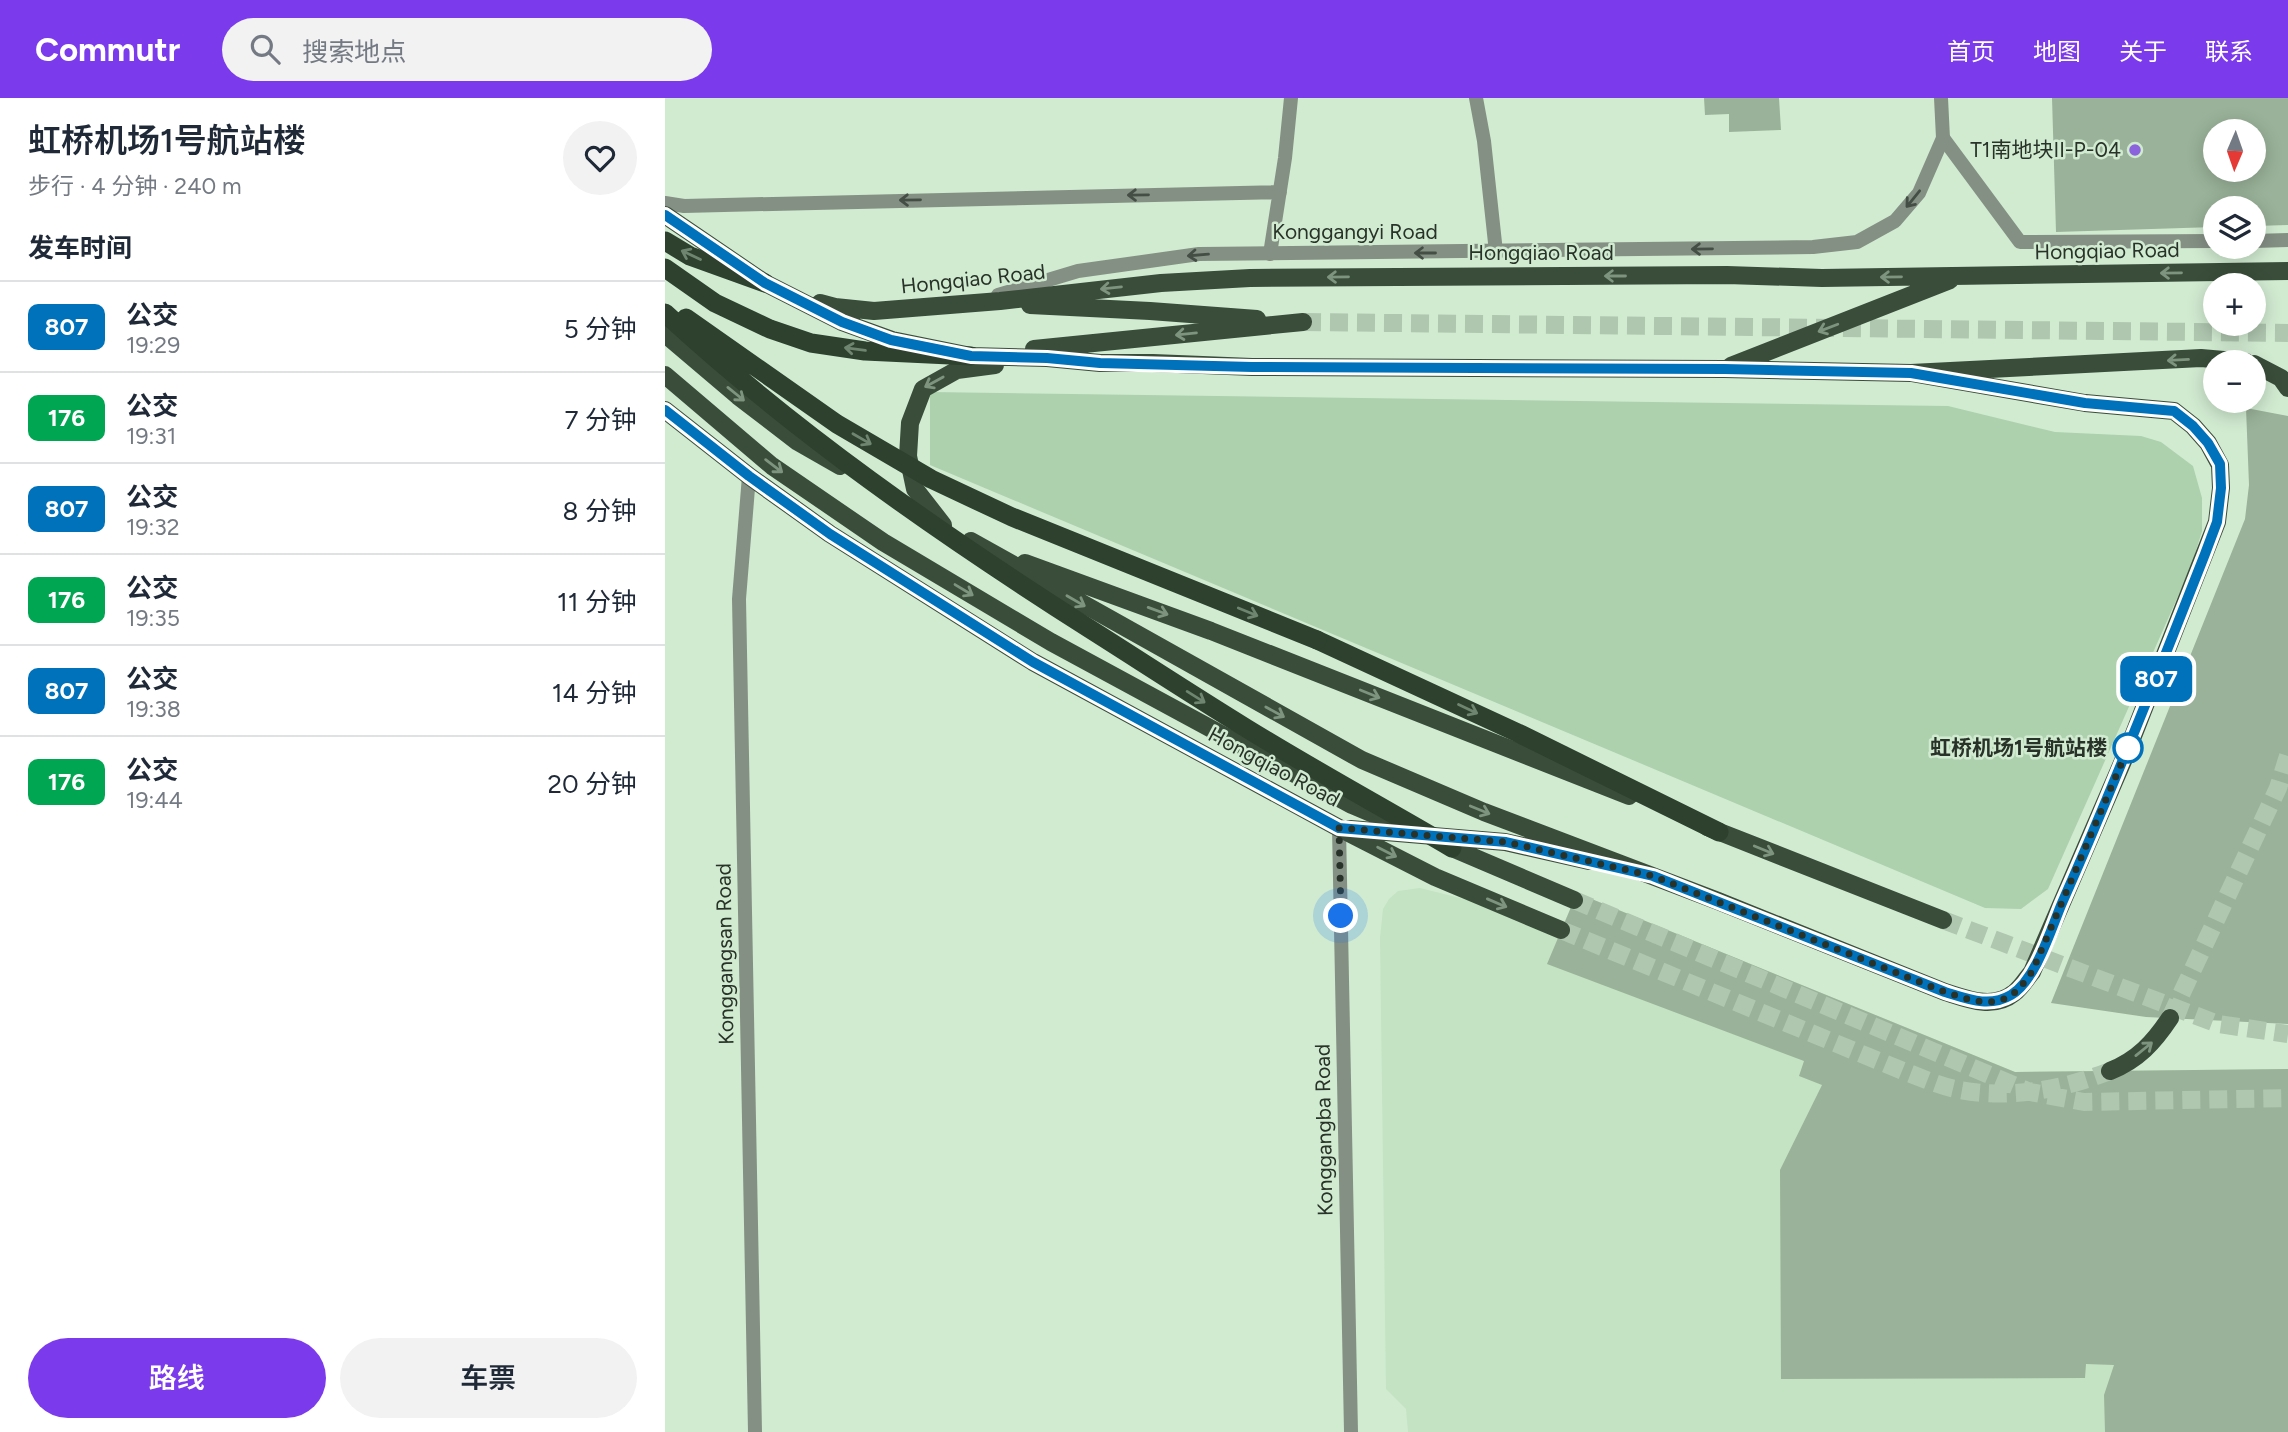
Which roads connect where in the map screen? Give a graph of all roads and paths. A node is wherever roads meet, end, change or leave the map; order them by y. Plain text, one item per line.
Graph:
1 (1291, 98) edge
2 (1476, 98) edge
3 (1941, 98) edge
4 (1943, 138) junction
5 (1280, 192) junction
6 (665, 203) edge
7 (665, 215) edge
8 (2288, 240) edge
9 (665, 241) edge
10 (2203, 241) edge
11 (2266, 241) edge
12 (1496, 252) junction
13 (1270, 254) junction
14 (665, 268) edge
15 (2288, 271) edge
16 (1960, 276) junction
17 (765, 283) junction
18 (797, 297) junction
19 (665, 302) edge
20 (972, 303) junction
21 (665, 313) edge
22 (665, 334) edge
23 (971, 356) junction
24 (1047, 358) junction
25 (2203, 359) edge
26 (1724, 369) junction
27 (2266, 370) edge
28 (1911, 373) junction
29 (665, 375) edge
30 (2288, 388) edge
31 (665, 410) edge
32 (749, 476) junction
33 (943, 525) junction
34 (979, 546) junction
35 (1339, 828) junction
36 (1719, 832) junction
37 (1453, 848) junction
38 (1653, 876) junction
39 (1574, 900) tunnel mouth
40 (1943, 920) tunnel mouth
41 (1561, 930) tunnel mouth
42 (2170, 1018) tunnel mouth
43 (2110, 1071) tunnel mouth
44 (755, 1432) edge
45 (1351, 1432) edge

1 - 5 street
2 - 12 street
3 - 4 street, Konggangyi Road
4 - 10 street
4 -> 12 street, Konggangyi Road
5 -> 6 street
5 - 13 street
7 - 17 main road, Hongqiao Road
8 - 11 street
17 -> 9 highway
12 -> 13 street, Konggangyi Road
13 -> 20 street, Konggangyi Road
23 -> 14 highway
15 -> 16 main road, Hongqiao Road
16 -> 20 main road, Hongqiao Road
16 -> 26 main road
17 - 18 main road, Hongqiao Road
18 - 20 main road, Hongqiao Road
18 - 23 main road, Hongqiao Road
19 -> 36 highway, bridge
20 -> 23 main road
21 -> 37 highway, bridge
22 -> 33 main road
23 - 24 main road, Hongqiao Road
24 - 26 main road, Hongqiao Road
24 -> 33 main road
25 -> 28 main road, Hongqiao Road
26 - 28 main road, Hongqiao Road
27 - 30 main road
28 - 38 main road
29 -> 37 main road, Hongqiao Road, bridge
31 - 32 main road, Hongqiao Road
32 - 35 main road, Hongqiao Road
32 - 44 street, Konggangsan Road
33 - 34 main road
34 -> 36 main road
34 -> 38 main road
35 - 38 main road
35 -> 41 main road, Hongqiao Road
35 - 45 street, Konggangba Road
36 -> 40 main road
37 - 39 main road, Hongqiao Road
43 -> 42 main road

